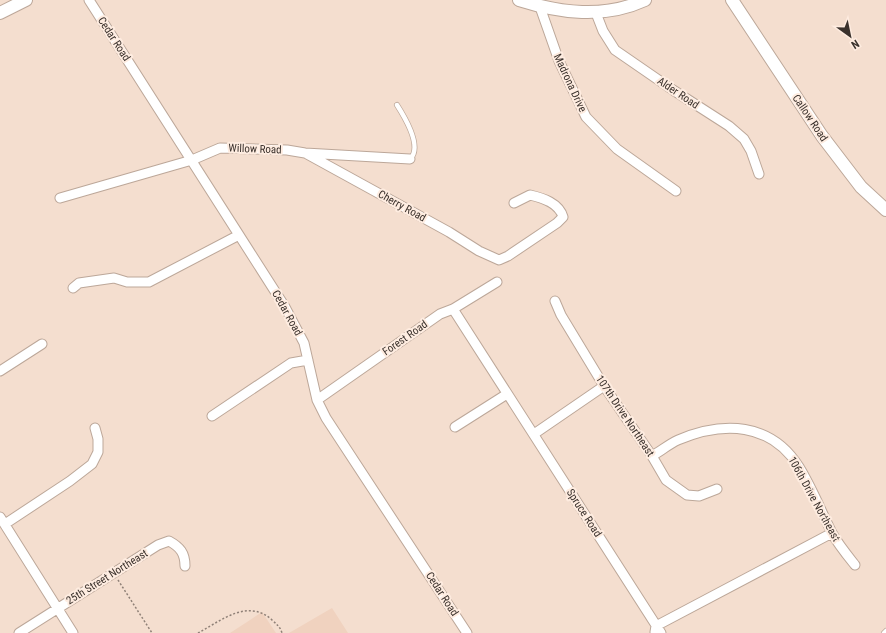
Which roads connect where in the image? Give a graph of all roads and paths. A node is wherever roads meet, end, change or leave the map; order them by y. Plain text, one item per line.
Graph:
1 (26, 0) edge
2 (89, 0) edge
3 (519, 0) edge
4 (645, 0) edge
5 (732, 0) edge
6 (739, 0) edge
7 (540, 6) junction
8 (596, 12) junction
9 (0, 13) edge
10 (745, 17) junction
11 (397, 105) dead end
12 (305, 153) junction
13 (410, 159) joint
14 (192, 160) junction
15 (759, 174) dead end
16 (676, 191) dead end
17 (60, 198) dead end
18 (514, 203) dead end
19 (886, 210) edge
20 (239, 235) junction
21 (497, 282) dead end
22 (73, 288) dead end
23 (555, 301) dead end
24 (453, 310) junction
25 (42, 344) dead end
26 (308, 360) junction
27 (0, 371) edge
28 (604, 386) junction
29 (507, 394) junction
30 (317, 400) junction
31 (212, 416) dead end
32 (95, 428) dead end
33 (455, 428) dead end
34 (534, 434) junction
35 (652, 456) junction
36 (717, 489) dead end
37 (2, 520) edge
38 (832, 533) junction
39 (855, 565) dead end
40 (185, 566) dead end
41 (114, 574) junction
42 (57, 609) junction
43 (657, 631) edge
44 (19, 633) edge
45 (73, 633) edge
46 (152, 633) edge
47 (198, 633) edge
48 (282, 633) edge
49 (467, 633) edge

1 - 9 street
2 - 14 street, Cedar Road
3 - 7 street
4 - 8 street
5 - 10 street, Callow Road
6 - 10 street, Callow Road
7 - 8 street
7 - 16 street, Madrona Drive
8 - 15 street, Alder Road
10 - 19 street, Callow Road
11 - 13 lane
12 - 13 street, Willow Road
12 - 14 street, Willow Road
12 - 18 street, Cherry Road
14 - 17 street, Willow Road
14 - 20 street, Cedar Road
20 - 22 street
20 - 26 street, Cedar Road
21 - 24 street, Forest Road
23 - 28 street, 107th Drive Northeast
24 - 29 street, Spruce Road
24 - 30 street, Forest Road
25 - 27 street
26 - 30 street, Cedar Road
26 - 31 street
28 - 34 street
28 - 35 street, 107th Drive Northeast
29 - 33 street
29 - 34 street, Spruce Road
30 - 49 street, Cedar Road
32 - 37 street
34 - 43 street, Spruce Road
35 - 36 street, 107th Drive Northeast
35 - 38 street, 106th Drive Northeast
37 - 42 street
38 - 39 street, 106th Drive Northeast
38 - 43 street
40 - 41 street, 25th Street Northeast
41 - 42 street, 25th Street Northeast
41 - 46 path
42 - 44 street, 25th Street Northeast
42 - 45 street
47 - 48 path

